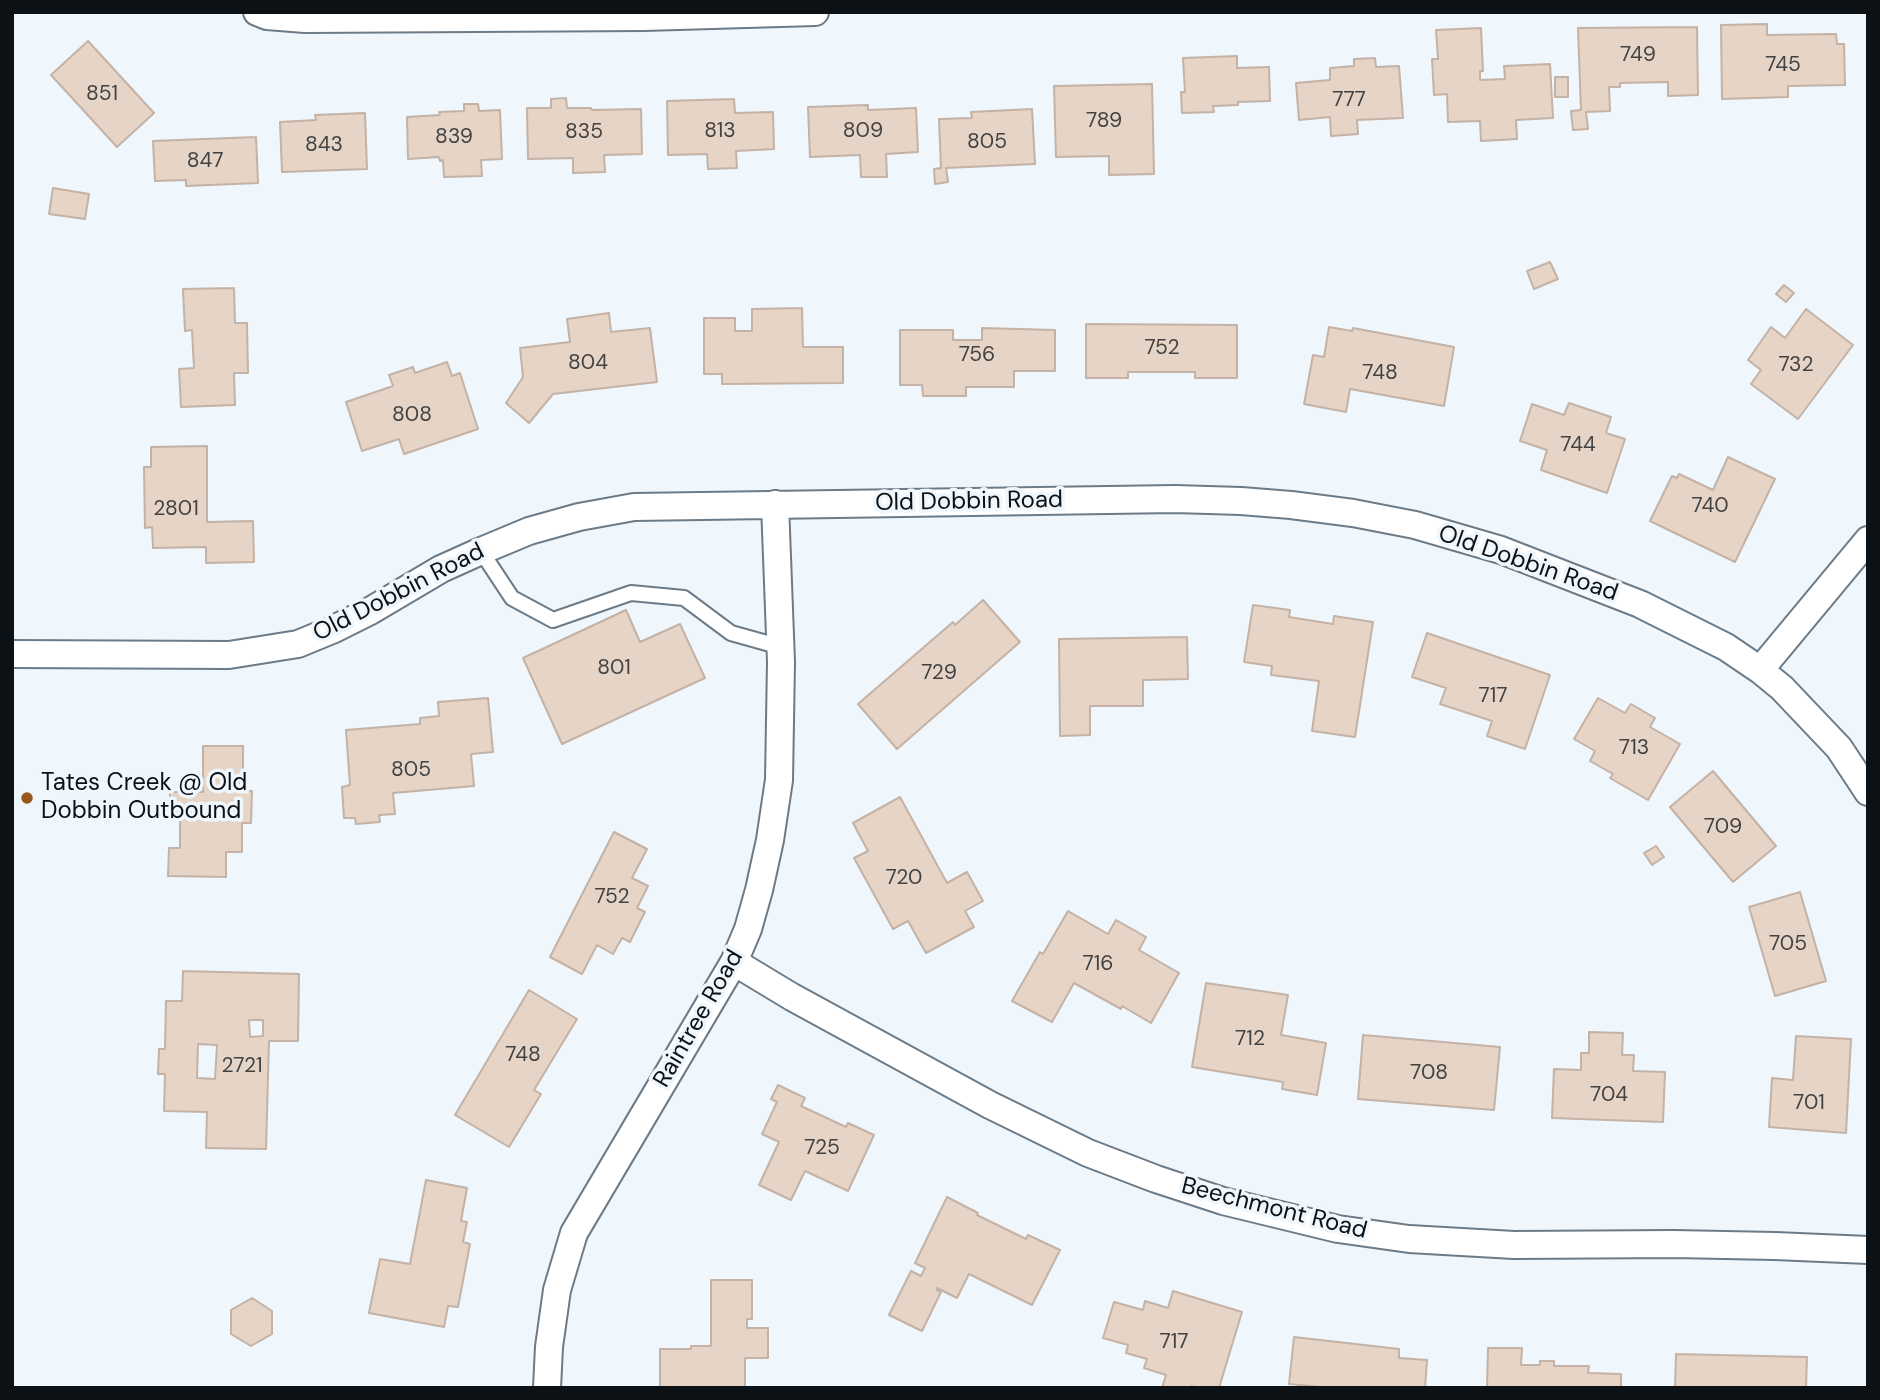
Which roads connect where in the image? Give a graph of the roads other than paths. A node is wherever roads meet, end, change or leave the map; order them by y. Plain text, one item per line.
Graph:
1 (257, 12) edge
2 (815, 12) edge
3 (644, 14) edge
4 (775, 504) junction
5 (1868, 540) edge
6 (481, 551) junction
7 (781, 647) junction
8 (12, 654) edge
9 (1760, 670) junction
10 (1868, 792) edge
11 (734, 962) junction
12 (1868, 1250) edge
13 (547, 1388) edge

1 - 3 street
2 - 3 street
4 - 6 street, Old Dobbin Road
4 - 7 street, Raintree Road
4 - 9 street, Old Dobbin Road
5 - 9 street
6 - 7 lane
6 - 8 street, Old Dobbin Road
7 - 11 street, Raintree Road
9 - 10 street, Old Dobbin Road
11 - 12 street, Beechmont Road
11 - 13 street, Raintree Road

